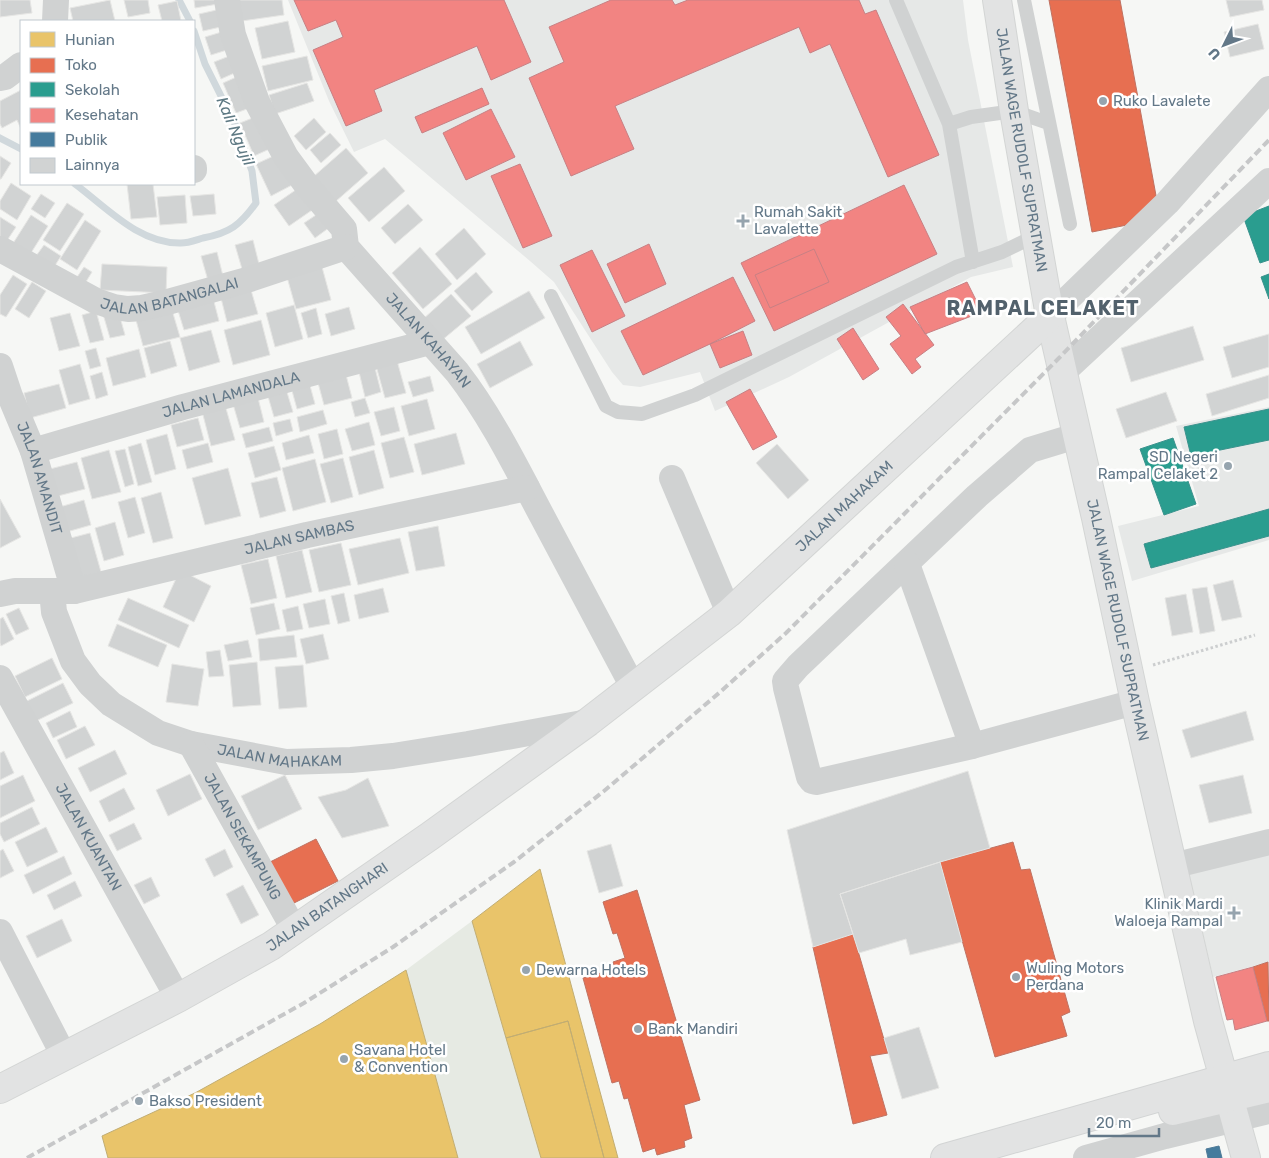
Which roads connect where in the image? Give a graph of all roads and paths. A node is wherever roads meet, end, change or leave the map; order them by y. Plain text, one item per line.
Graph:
1 (56, 0) edge
2 (227, 0) edge
3 (896, 0) edge
4 (997, 0) edge
5 (1024, 0) edge
6 (55, 20) edge
7 (20, 66) edge
8 (0, 78) edge
9 (1269, 89) edge
10 (1014, 111) junction
11 (1048, 123) junction
12 (949, 124) junction
13 (1269, 181) edge
14 (1070, 224) dead end
15 (1035, 236) junction
16 (346, 247) junction
17 (0, 249) edge
18 (973, 262) junction
19 (551, 296) dead end
20 (1050, 316) junction
21 (430, 342) junction
22 (0, 366) edge
23 (1062, 373) junction
24 (5, 399) edge
25 (1076, 436) junction
26 (33, 451) junction
27 (672, 478) dead end
28 (528, 488) junction
29 (907, 564) junction
30 (63, 591) junction
31 (0, 594) edge
32 (729, 613) junction
33 (1255, 635) dead end
34 (1146, 668) dead end
35 (0, 678) edge
36 (633, 687) junction
37 (1135, 702) junction
38 (588, 722) junction
39 (191, 744) junction
40 (972, 746) junction
41 (1269, 842) edge
42 (1172, 866) junction
43 (295, 931) junction
44 (0, 932) edge
45 (178, 998) junction
46 (64, 1056) junction
47 (1269, 1066) edge
48 (1269, 1088) edge
49 (0, 1089) edge
50 (1230, 1098) junction
51 (1269, 1111) edge
52 (944, 1158) edge
53 (1011, 1158) edge
54 (1086, 1158) edge
55 (1246, 1158) edge

1 - 6 street
2 - 16 street, JALAN KAHAYAN
3 - 12 lane
4 - 10 main road, JALAN WAGE RUDOLF SUPRATMAN
5 - 11 lane
7 - 8 street
9 - 20 street
10 - 11 lane
10 - 12 lane
10 - 15 main road, JALAN WAGE RUDOLF SUPRATMAN
11 - 14 lane
12 - 18 lane
13 - 23 street
15 - 18 lane
15 - 20 main road, JALAN WAGE RUDOLF SUPRATMAN
16 - 17 street, JALAN BATANGALAI
16 - 21 street, JALAN KAHAYAN
18 - 19 lane
20 - 23 main road, JALAN WAGE RUDOLF SUPRATMAN
20 - 32 main road, JALAN MAHAKAM
21 - 26 street, JALAN LAMANDALA
21 - 28 street, JALAN KAHAYAN
22 - 24 street, JALAN AMANDIT
23 - 25 main road, JALAN WAGE RUDOLF SUPRATMAN
24 - 26 street, JALAN AMANDIT
25 - 29 street
25 - 37 main road, JALAN WAGE RUDOLF SUPRATMAN
26 - 30 street, JALAN AMANDIT
27 - 32 street
28 - 30 street, JALAN SAMBAS
28 - 36 street, JALAN KAHAYAN
29 - 40 street
29 - 40 street
30 - 31 street, JALAN SAMBAS
30 - 39 street, JALAN MAHAKAM
32 - 36 main road, JALAN MAHAKAM
33 - 34 path
35 - 45 street, JALAN KUANTAN
36 - 38 main road, JALAN BATANGHARI
37 - 40 street
37 - 42 main road, JALAN WAGE RUDOLF SUPRATMAN
38 - 39 street, JALAN MAHAKAM
38 - 43 main road, JALAN BATANGHARI
39 - 43 street, JALAN SEKAMPUNG
41 - 42 street
42 - 50 main road, JALAN WAGE RUDOLF SUPRATMAN
43 - 45 main road, JALAN BATANGHARI
44 - 46 street
45 - 46 main road, JALAN BATANGHARI
46 - 49 main road, JALAN BATANGHARI
47 - 50 main road
48 - 50 main road
50 - 51 street
50 - 52 main road
50 - 53 main road
50 - 54 street
50 - 55 main road, JALAN WAGE RUDOLF SUPRATMAN

